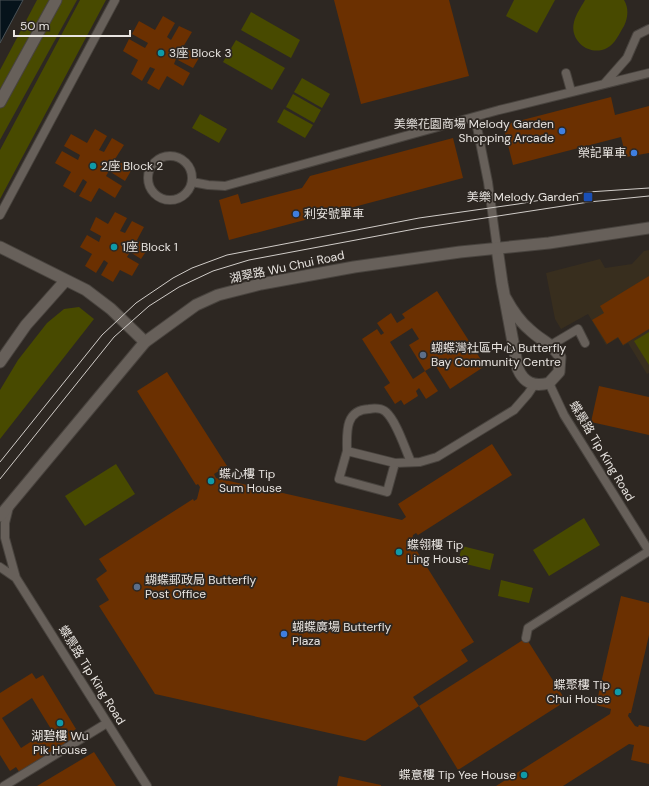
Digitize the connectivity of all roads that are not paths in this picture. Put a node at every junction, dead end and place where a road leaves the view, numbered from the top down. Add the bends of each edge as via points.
1 (56, 0) edge
2 (116, 0) edge
3 (649, 29) edge
4 (566, 73) dead end
5 (649, 73) edge
6 (605, 83) junction
7 (571, 91) junction
8 (0, 102) edge
9 (475, 117) junction
10 (192, 182) junction
11 (0, 215) edge
12 (649, 228) edge
13 (0, 247) edge
14 (497, 248) junction
15 (66, 280) junction
16 (505, 297) junction
17 (145, 342) junction
18 (585, 343) dead end
19 (551, 345) junction
20 (0, 362) edge
21 (549, 383) junction
22 (534, 385) junction
23 (347, 451) junction
24 (411, 462) junction
25 (396, 464) junction
26 (10, 504) junction
27 (0, 516) edge
28 (649, 551) edge
29 (0, 567) edge
30 (16, 578) junction
31 (526, 638) dead end
32 (107, 723) junction
33 (4, 786) edge
34 (147, 786) edge

1 - 8 street
2 - 11 lane
3 - 6 lane via 637,35 627,58
4 - 7 lane
5 - 6 lane
6 - 7 lane
7 - 9 lane
9 - 10 lane via 225,186
9 - 14 lane via 488,182
10 - 10 lane via 184,195 170,200 156,196 151,190 149,169 159,158 180,158 190,168
12 - 14 street, 湖翠路 Wu Chui Road
13 - 15 street
14 - 16 street
14 - 17 street, 湖翠路 Wu Chui Road via 354,267 231,292 196,305
15 - 17 street via 86,290 112,309
15 - 20 street via 26,325
16 - 19 street via 520,321
16 - 22 street via 518,369 527,382
17 - 26 street, 湖翠路 Wu Chui Road
18 - 19 lane via 578,329
19 - 21 street via 560,357 561,365 559,372
21 - 22 street
21 - 28 lane, 蝶景路 Tip King Road via 564,415
22 - 24 lane via 514,410 452,449 429,460
23 - 24 lane via 347,425 353,414 364,409 377,408 386,412 394,424
23 - 25 lane
23 - 25 lane via 339,479 387,492
24 - 25 lane
26 - 27 street, 湖翠路 Wu Chui Road
26 - 30 lane, 蝶景路 Tip King Road via 5,523 5,538
28 - 31 lane via 528,628
29 - 30 lane, 蝶景路 Tip King Road
30 - 32 lane, 蝶景路 Tip King Road
32 - 33 lane
32 - 34 lane, 蝶景路 Tip King Road

